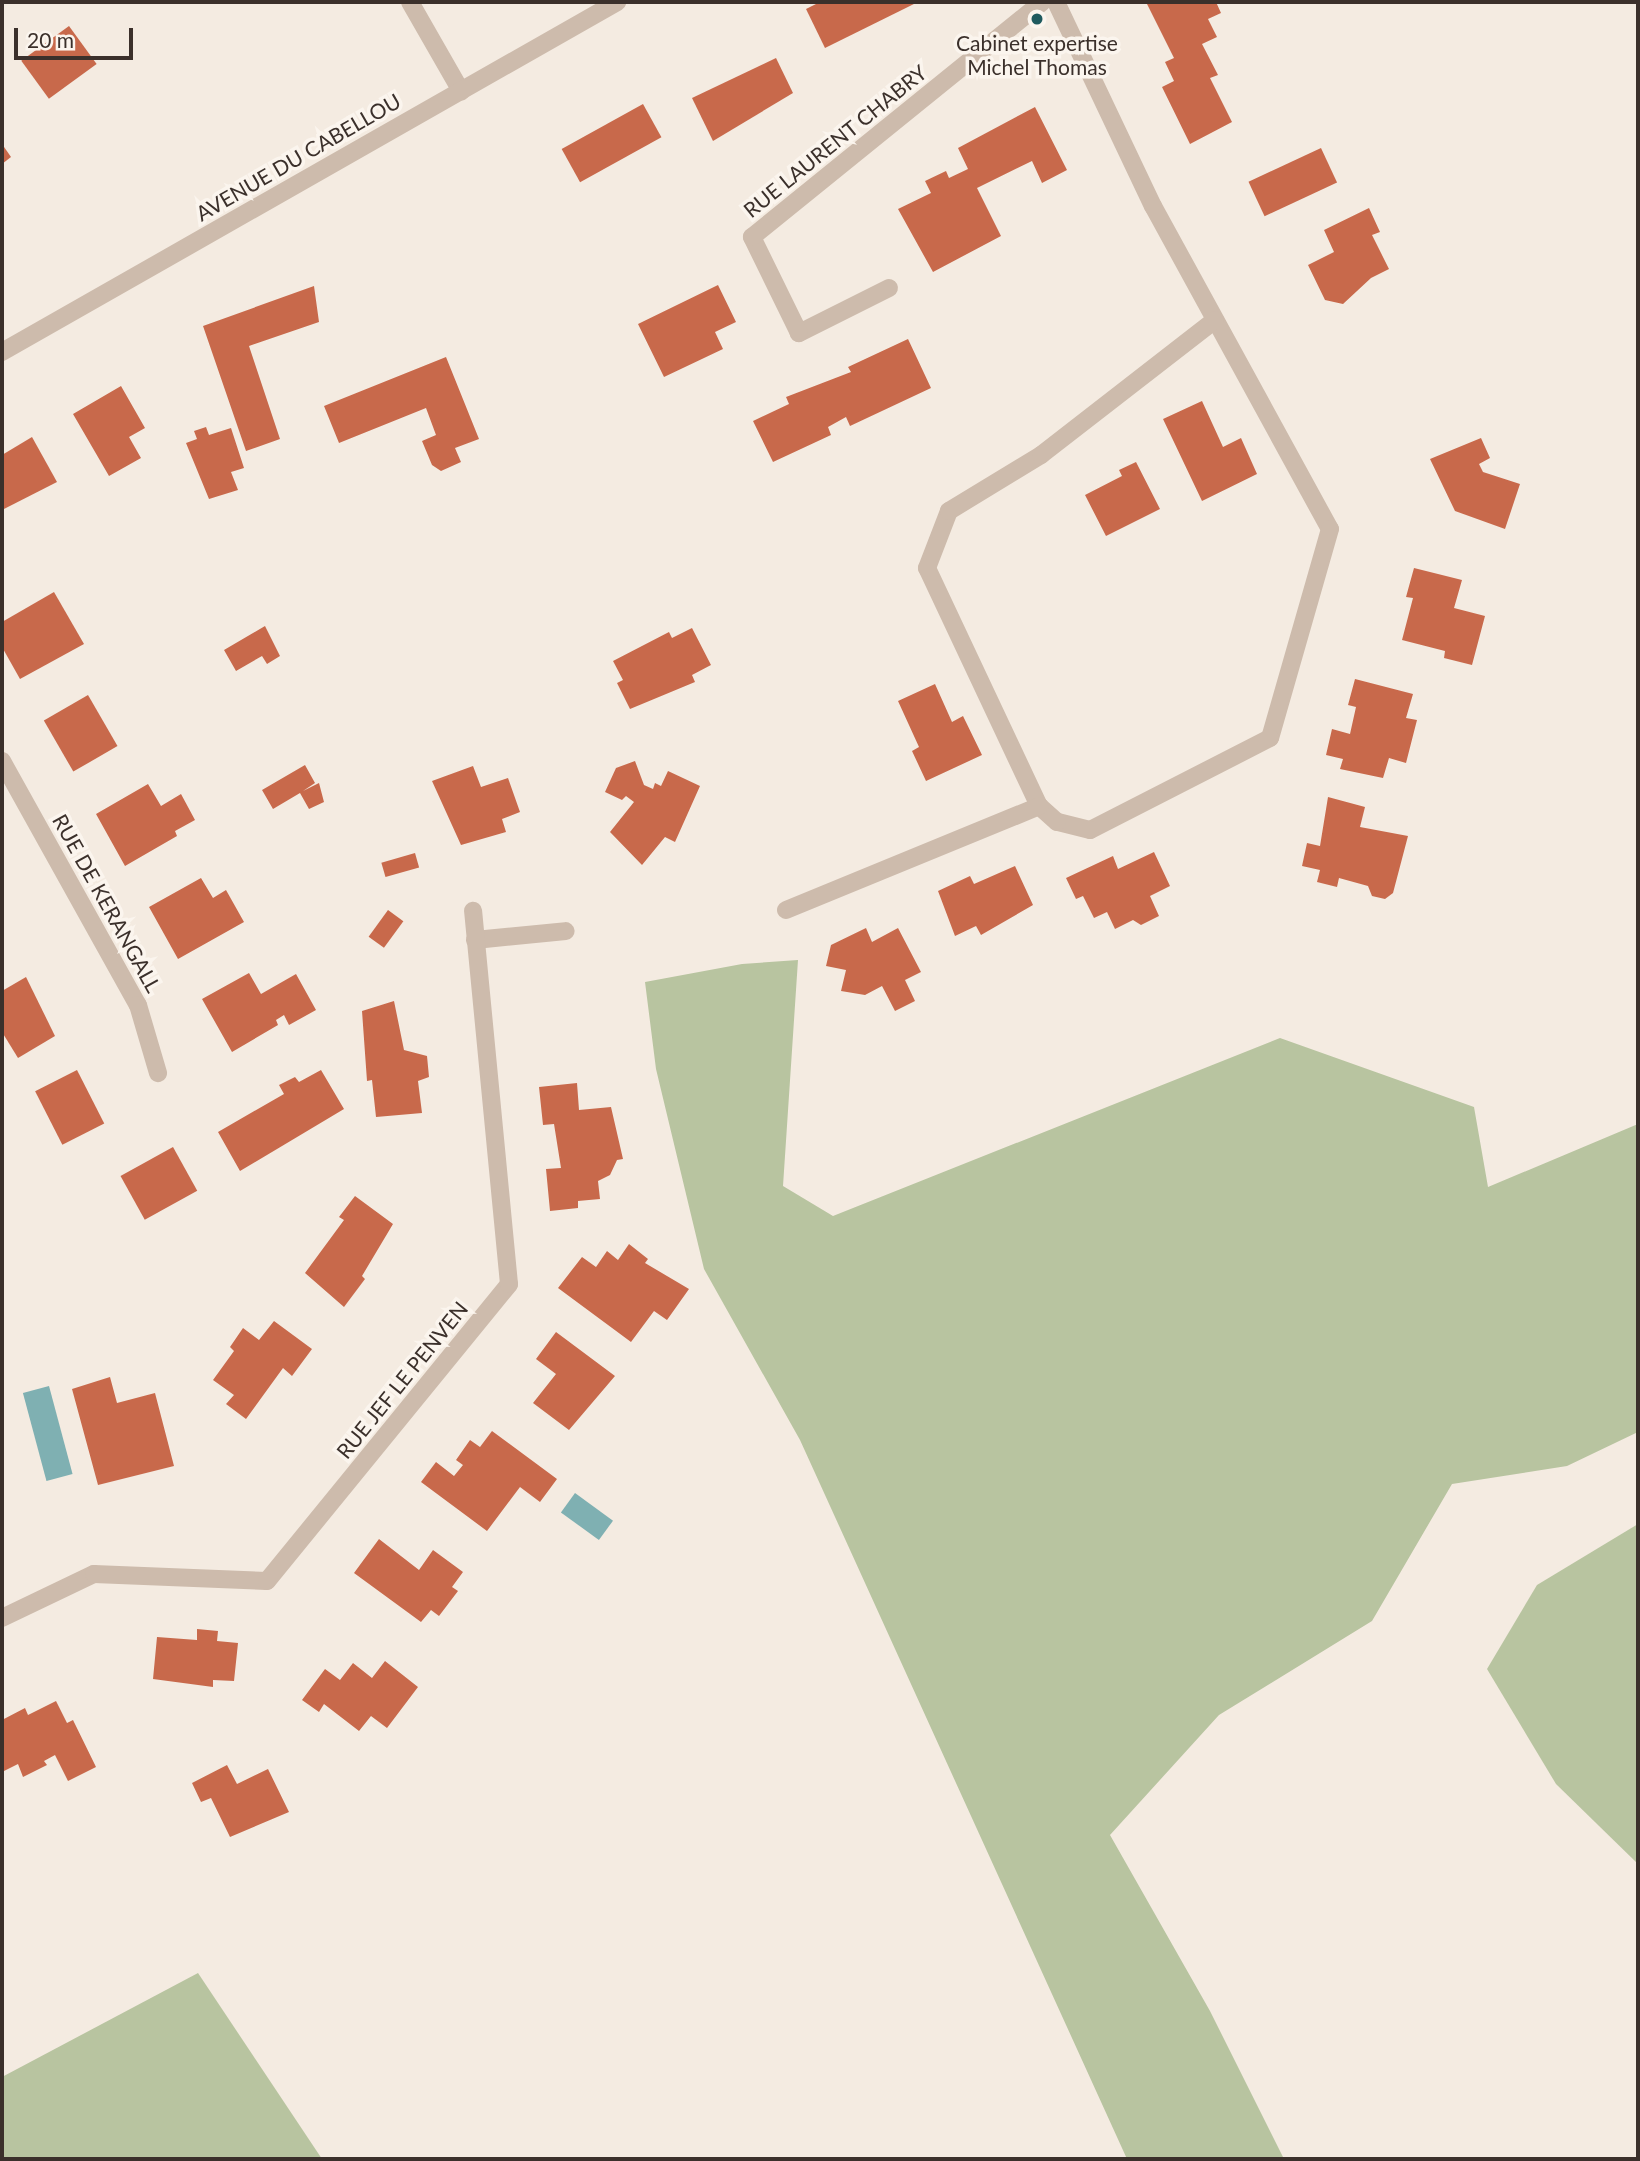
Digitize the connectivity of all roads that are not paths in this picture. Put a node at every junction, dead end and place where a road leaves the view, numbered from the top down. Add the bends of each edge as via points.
1 (410, 2) edge
2 (617, 2) edge
3 (1042, 2) edge
4 (1056, 2) edge
5 (460, 91) junction
6 (889, 288) dead end
7 (1215, 320) junction
8 (2, 352) edge
9 (2, 761) edge
10 (1039, 806) junction
11 (786, 910) dead end
12 (472, 911) dead end
13 (566, 931) dead end
14 (475, 940) junction
15 (158, 1073) dead end
16 (2, 1618) edge

1 - 5 street
2 - 5 street, AVENUE DU CABELLOU
3 - 6 street, RUE LAURENT CHABRY via 752,237 799,333
4 - 7 street via 1153,206
5 - 8 street, AVENUE DU CABELLOU
7 - 10 street via 1041,455 949,511 926,568
7 - 10 street via 1330,529 1270,738 1090,830 1057,822
9 - 15 street, RUE DE KERANGALL via 138,1005
10 - 11 street
12 - 14 street, RUE JEF LE PENVEN
13 - 14 street
14 - 16 street, RUE JEF LE PENVEN via 509,1284 267,1581 94,1574

